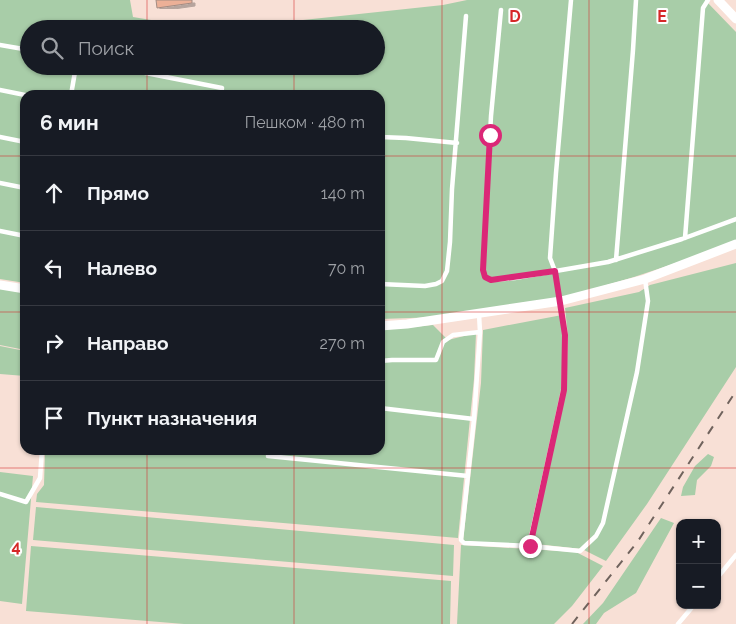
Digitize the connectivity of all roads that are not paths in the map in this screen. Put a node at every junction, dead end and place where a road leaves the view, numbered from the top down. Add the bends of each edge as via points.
1 (571, 0) edge
2 (636, 0) edge
3 (708, 0) edge
4 (718, 0) edge
5 (501, 10) dead end
6 (466, 16) dead end
7 (736, 19) edge
8 (0, 45) edge
9 (20, 48) edge
10 (74, 75) edge
11 (156, 75) edge
12 (0, 90) edge
13 (72, 90) edge
14 (222, 90) edge
15 (20, 94) edge
16 (0, 137) edge
17 (385, 137) edge
18 (20, 141) edge
19 (456, 143) junction
20 (0, 183) edge
21 (20, 187) edge
22 (736, 219) edge
23 (0, 231) edge
24 (20, 235) edge
25 (686, 238) junction
26 (736, 244) edge
27 (616, 260) junction
28 (555, 271) junction
29 (645, 279) junction
30 (385, 284) edge
31 (0, 285) edge
32 (20, 288) edge
33 (561, 301) junction
34 (479, 314) junction
35 (385, 326) edge
36 (480, 332) junction
37 (385, 361) edge
38 (385, 409) edge
39 (474, 419) junction
40 (42, 455) edge
41 (268, 456) dead end
42 (468, 476) junction
43 (0, 494) edge
44 (530, 546) junction
45 (736, 555) edge
46 (721, 573) edge
47 (691, 609) edge
48 (678, 624) edge

1 - 28 lane via 551,233 550,258
2 - 27 lane
3 - 25 lane via 703,8
4 - 7 street
5 - 28 lane via 491,116 483,270 485,277 491,280
6 - 19 lane
8 - 9 lane
10 - 13 lane
11 - 14 lane
12 - 15 lane
16 - 18 lane
17 - 19 lane
19 - 30 lane via 447,272 436,284
20 - 21 lane
22 - 25 lane
23 - 24 lane
25 - 27 lane
26 - 29 street
27 - 28 lane
28 - 33 lane
29 - 33 street
29 - 44 lane via 648,301 637,372 603,523 596,536 580,551
31 - 32 street
33 - 34 street
33 - 44 lane via 565,335 564,390
34 - 35 street
34 - 36 lane
36 - 37 lane via 452,335 444,342 436,360
36 - 39 lane
38 - 39 lane
39 - 42 lane
40 - 43 lane via 40,478 26,502
41 - 42 lane
42 - 44 lane via 461,540 464,543
45 - 46 lane
47 - 48 lane

